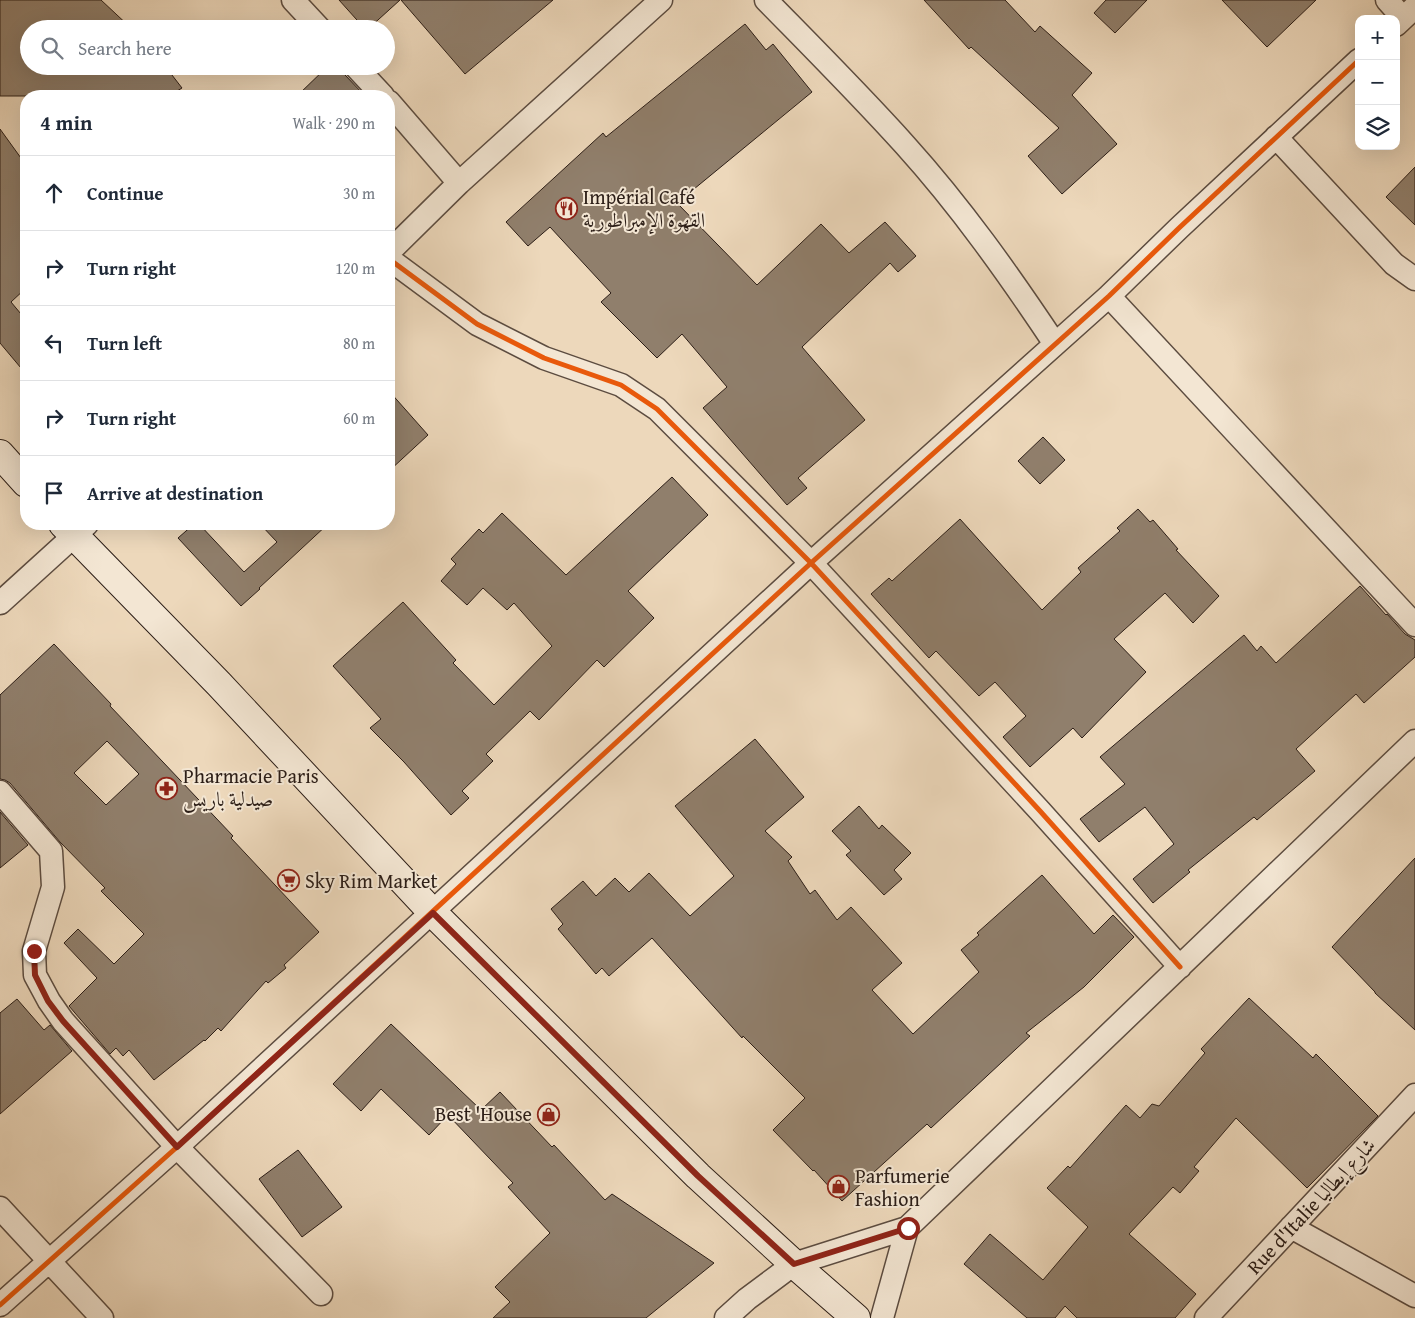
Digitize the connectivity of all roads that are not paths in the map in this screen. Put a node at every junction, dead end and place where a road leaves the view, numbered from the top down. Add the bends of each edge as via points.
1 (293, 0) edge
2 (661, 0) edge
3 (766, 0) edge
4 (1387, 0) edge
5 (1405, 17) edge
6 (312, 20) edge
7 (1355, 64) edge
8 (363, 75) edge
9 (377, 90) edge
10 (395, 109) edge
11 (1276, 137) junction
12 (459, 183) junction
13 (395, 246) edge
14 (395, 262) edge
15 (1415, 279) edge
16 (1109, 296) junction
17 (1054, 344) junction
18 (0, 454) edge
19 (20, 476) edge
20 (73, 530) edge
21 (77, 530) edge
22 (811, 563) junction
23 (0, 603) edge
24 (1415, 625) edge
25 (1415, 741) edge
26 (0, 792) edge
27 (433, 913) junction
28 (1180, 967) junction
29 (1415, 1095) edge
30 (177, 1147) junction
31 (0, 1208) edge
32 (1292, 1227) junction
33 (908, 1228) junction
34 (49, 1261) junction
35 (794, 1264) junction
36 (321, 1294) dead end
37 (1415, 1296) edge
38 (0, 1305) edge
39 (102, 1318) edge
40 (726, 1318) edge
41 (856, 1318) edge
42 (882, 1318) edge
43 (1206, 1318) edge

1 - 6 street
2 - 12 street
3 - 17 street via 905,145 948,196 978,232
4 - 5 street
7 - 11 street
8 - 9 street
10 - 12 street
11 - 15 street via 1394,264
11 - 16 street
12 - 13 street
14 - 22 street via 477,324 544,358 621,385 657,409
16 - 17 street
16 - 24 street
17 - 22 street
18 - 19 main road
20 - 23 street
21 - 27 main road
22 - 27 street
22 - 28 street
25 - 28 street
26 - 30 street via 50,852 53,886 34,951 35,975 63,1021
27 - 30 street
27 - 35 main road via 698,1176
28 - 33 street
29 - 32 street, Rue d'Italie شارع إيطاليا
30 - 34 street
30 - 36 street
31 - 34 street
32 - 37 street
32 - 43 street, Rue d'Italie شارع إيطاليا
33 - 35 street
33 - 42 street
34 - 38 street
34 - 39 street
35 - 40 street
35 - 41 main road

